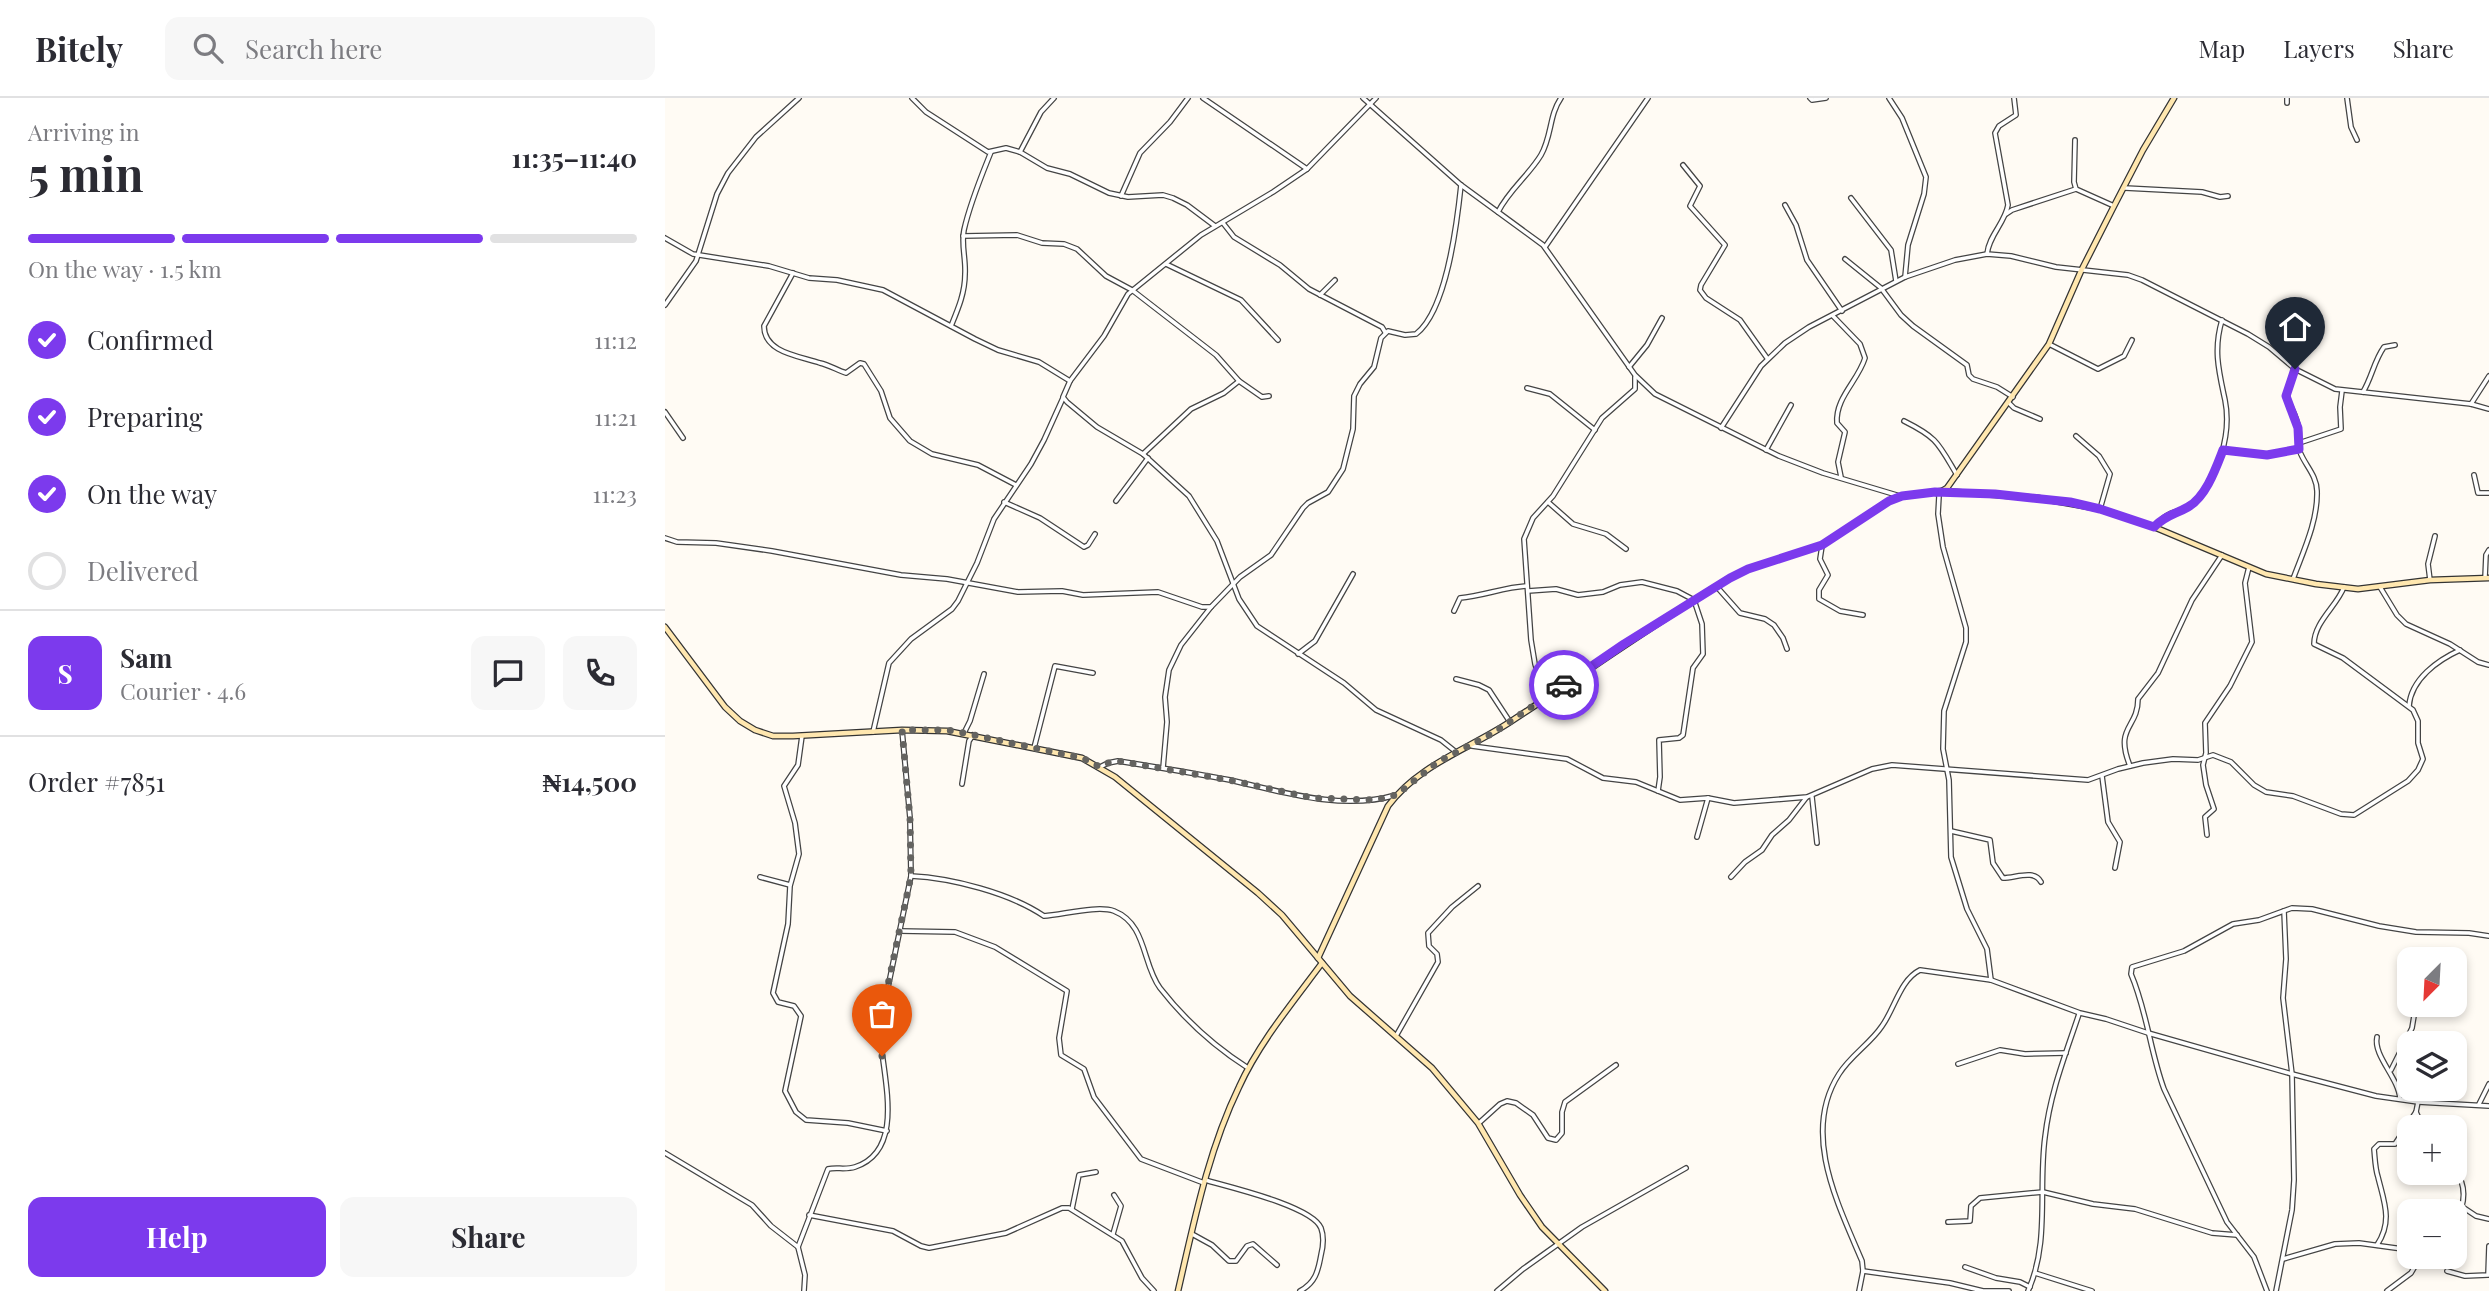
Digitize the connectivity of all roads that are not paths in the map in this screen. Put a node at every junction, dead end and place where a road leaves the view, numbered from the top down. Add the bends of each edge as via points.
1 (799, 98) edge
2 (912, 98) edge
3 (1054, 98) edge
4 (1188, 98) edge
5 (1203, 98) edge
6 (1363, 98) edge
7 (1375, 98) edge
8 (1561, 98) edge
9 (1648, 98) edge
10 (1810, 98) edge
11 (1826, 98) edge
12 (1888, 98) edge
13 (2014, 98) edge
14 (2174, 98) edge
15 (2347, 98) edge
16 (1371, 105) junction
17 (2075, 140) dead end
18 (2357, 140) dead end
19 (991, 152) junction
20 (1020, 152) junction
21 (1682, 165) dead end
22 (1307, 169) junction
23 (1461, 185) junction
24 (2125, 188) junction
25 (2076, 189) junction
26 (1121, 196) junction
27 (2228, 196) dead end
28 (1851, 198) dead end
29 (1785, 205) dead end
30 (2114, 206) junction
31 (1498, 212) junction
32 (2005, 215) junction
33 (1222, 223) junction
34 (1216, 227) junction
35 (963, 236) junction
36 (665, 238) edge
37 (1545, 247) junction
38 (698, 254) junction
39 (1986, 254) junction
40 (1845, 259) dead end
41 (1165, 263) junction
42 (2081, 271) junction
43 (793, 273) junction
44 (1905, 277) junction
45 (1335, 280) dead end
46 (1896, 281) junction
47 (1881, 288) junction
48 (1132, 290) junction
49 (1320, 295) junction
50 (665, 305) edge
51 (1842, 311) junction
52 (1833, 316) junction
53 (1662, 318) dead end
54 (2222, 320) junction
55 (951, 326) junction
56 (1385, 332) junction
57 (1278, 340) dead end
58 (2132, 340) dead end
59 (2049, 344) junction
60 (2395, 345) dead end
61 (1767, 358) junction
62 (1629, 367) junction
63 (2295, 369) junction
64 (1635, 375) junction
65 (2489, 376) edge
66 (1070, 381) junction
67 (1239, 381) junction
68 (1527, 388) dead end
69 (2342, 391) junction
70 (2362, 393) junction
71 (1269, 396) dead end
72 (1063, 397) junction
73 (2013, 397) junction
74 (2008, 402) junction
75 (2471, 404) junction
76 (1791, 405) dead end
77 (2489, 409) edge
78 (665, 412) edge
79 (2040, 419) dead end
80 (1904, 421) dead end
81 (1721, 428) junction
82 (1595, 430) junction
83 (2075, 436) dead end
84 (683, 438) dead end
85 (2299, 443) junction
86 (2299, 449) junction
87 (1766, 450) junction
88 (2223, 450) junction
89 (1143, 454) junction
90 (1148, 458) junction
91 (1957, 475) junction
92 (2474, 475) dead end
93 (1841, 477) junction
94 (1016, 485) junction
95 (1939, 491) junction
96 (2489, 493) edge
97 (1902, 496) junction
98 (1116, 501) dead end
99 (1004, 502) junction
100 (1548, 502) junction
101 (2100, 509) junction
102 (2154, 527) junction
103 (1095, 534) dead end
104 (2435, 536) dead end
105 (665, 538) edge
106 (1822, 545) junction
107 (1626, 549) dead end
108 (2489, 550) edge
109 (2222, 555) junction
110 (2249, 568) junction
111 (1353, 573) dead end
112 (2487, 578) edge
113 (2293, 579) junction
114 (2430, 580) junction
115 (968, 583) junction
116 (1234, 586) junction
117 (1717, 586) junction
118 (2344, 587) junction
119 (2379, 587) junction
120 (1527, 589) junction
121 (1694, 600) junction
122 (1212, 607) junction
123 (1454, 611) dead end
124 (1863, 615) dead end
125 (665, 627) edge
126 (2450, 643) junction
127 (1787, 649) dead end
128 (2460, 650) junction
129 (1298, 654) junction
130 (2450, 654) junction
131 (2489, 665) edge
132 (1093, 673) dead end
133 (984, 674) dead end
134 (1456, 679) dead end
135 (1545, 698) junction
136 (2409, 700) junction
137 (2402, 703) junction
138 (2409, 706) junction
139 (1510, 722) junction
140 (902, 730) junction
141 (873, 732) junction
142 (964, 733) junction
143 (972, 735) junction
144 (802, 736) junction
145 (1472, 746) junction
146 (1034, 749) junction
147 (1456, 752) junction
148 (2205, 757) junction
149 (2130, 766) junction
150 (1100, 767) junction
151 (1163, 768) junction
152 (1947, 770) junction
153 (2102, 776) junction
154 (962, 784) dead end
155 (1658, 792) junction
156 (1396, 795) junction
157 (1809, 797) junction
158 (1708, 798) junction
159 (1950, 831) junction
160 (2207, 835) dead end
161 (1697, 837) dead end
162 (1817, 843) dead end
163 (2115, 868) dead end
164 (911, 876) junction
165 (761, 877) dead end
166 (1731, 877) dead end
167 (2041, 882) dead end
168 (790, 885) junction
169 (1478, 886) dead end
170 (2283, 910) junction
171 (900, 931) junction
172 (2489, 936) edge
173 (1318, 958) junction
174 (1322, 963) junction
175 (1991, 980) junction
176 (2080, 1013) junction
177 (2414, 1017) edge
178 (2148, 1033) junction
179 (1395, 1036) junction
180 (2377, 1037) dead end
181 (2066, 1053) junction
182 (1958, 1064) dead end
183 (1616, 1065) dead end
184 (1248, 1068) junction
185 (2391, 1070) junction
186 (2292, 1074) junction
187 (2489, 1084) edge
188 (2397, 1091) edge
189 (2397, 1096) edge
190 (2414, 1101) edge
191 (2418, 1102) junction
192 (2479, 1104) junction
193 (2489, 1106) edge
194 (2416, 1112) junction
195 (2417, 1115) edge
196 (1478, 1124) junction
197 (887, 1131) junction
198 (665, 1153) edge
199 (1686, 1168) dead end
200 (1096, 1172) dead end
201 (1205, 1182) junction
202 (2043, 1192) junction
203 (1114, 1195) dead end
204 (1072, 1209) junction
205 (2467, 1210) edge
206 (809, 1215) junction
207 (2489, 1219) edge
208 (1948, 1222) dead end
209 (1113, 1234) junction
210 (1192, 1234) junction
211 (2237, 1235) junction
212 (1557, 1244) junction
213 (2377, 1245) junction
214 (2489, 1246) edge
215 (798, 1247) junction
216 (2397, 1248) edge
217 (2283, 1259) junction
218 (1277, 1265) dead end
219 (1965, 1267) dead end
220 (2413, 1269) edge
221 (1863, 1271) junction
222 (2447, 1271) dead end
223 (2035, 1273) junction
224 (2029, 1289) edge
225 (804, 1291) edge
226 (1154, 1291) edge
227 (1178, 1291) edge
228 (1300, 1291) edge
229 (1497, 1291) edge
230 (1605, 1291) edge
231 (1859, 1291) edge
232 (2010, 1291) edge
233 (2092, 1291) edge
234 (2267, 1291) edge
235 (2276, 1291) edge
236 (2387, 1291) edge

1 - 38 street via 756,137 728,173
2 - 19 street via 926,112
3 - 20 street via 1041,112
4 - 26 street via 1136,158
5 - 22 street
6 - 16 street
7 - 16 street
8 - 31 street via 1541,155
9 - 37 street
10 - 11 street
12 - 44 street via 1902,118 1926,177
13 - 32 street via 2016,115 1995,133 2008,205
14 - 24 main road
15 - 18 street
16 - 22 street
16 - 23 street
17 - 25 street
19 - 20 street via 1006,148
19 - 35 street
20 - 26 street via 1047,168
21 - 61 street via 1700,186 1690,206 1724,245 1700,290 1740,320
22 - 33 street
23 - 31 street
23 - 56 street via 1455,235 1428,322 1411,336
24 - 27 street
24 - 30 main road
25 - 30 street
25 - 32 street
26 - 34 street via 1173,198
28 - 46 street via 1891,250
29 - 51 street via 1807,260
30 - 42 main road
31 - 37 street
32 - 39 street
33 - 34 street
33 - 49 street via 1234,237
34 - 41 street
35 - 48 street via 1017,235 1064,244
35 - 55 street via 963,290
36 - 38 street
37 - 62 street
38 - 43 street
38 - 50 street
39 - 42 street
39 - 44 street
40 - 47 street
41 - 48 street
41 - 57 street via 1241,300
42 - 54 street via 2142,280
42 - 59 main road
43 - 55 street via 883,290
43 - 94 street via 764,326 773,346 846,373 864,364 881,391 890,418 910,441 932,454 978,465
44 - 46 street
45 - 49 street
46 - 47 street
47 - 51 street
47 - 73 street via 1913,326 1967,365 1973,379
48 - 66 street
48 - 67 street via 1216,355
49 - 56 street
51 - 52 street
52 - 61 street via 1798,333
52 - 93 street via 1863,348 1865,358 1838,412 1837,423 1845,432
53 - 62 street
54 - 63 street via 2260,341
54 - 88 street via 2218,366 2226,402
55 - 66 street via 998,350 1039,362
56 - 116 street via 1374,367 1354,396 1353,429 1343,469 1328,492 1303,508 1271,555
58 - 59 street via 2124,356 2098,369
59 - 73 main road
60 - 70 street via 2384,347 2377,357
61 - 81 street
62 - 64 street
63 - 69 street
63 - 85 street via 2286,396
64 - 81 street via 1663,398
64 - 82 street via 1635,390 1605,414
65 - 75 street
66 - 72 street
67 - 71 street via 1262,397
67 - 89 street via 1191,410
68 - 82 street via 1550,394
69 - 70 street
69 - 85 street via 2341,429
70 - 75 street
72 - 89 street via 1097,427
72 - 94 street
73 - 74 main road
74 - 79 street
74 - 91 main road
75 - 77 street
76 - 87 street
78 - 84 street
80 - 91 street via 1937,441
81 - 87 street
82 - 100 street
83 - 101 street via 2099,456 2110,474
85 - 86 street
86 - 88 street via 2267,455
86 - 113 street via 2317,492 2309,535
87 - 93 street
88 - 102 street via 2194,503 2168,514
89 - 90 street
90 - 98 street
90 - 116 street via 1199,510
91 - 95 main road
92 - 96 street via 2478,493
93 - 97 street
94 - 99 street
95 - 97 main road
95 - 101 main road via 2038,498
95 - 152 street via 1943,547 1966,628 1966,642 1944,711
97 - 106 main road
99 - 103 street via 1041,518 1084,547
99 - 115 street
100 - 107 street via 1573,524 1606,534
100 - 120 street via 1533,518 1524,539
101 - 102 main road
102 - 109 main road
104 - 114 street via 2428,564
105 - 115 street
106 - 117 main road via 1748,569
106 - 124 street via 1820,559 1828,576 1819,599 1840,611
108 - 112 street
109 - 110 main road
109 - 149 street via 2192,600 2158,673 2138,699 2124,736
110 - 113 main road
110 - 148 street via 2245,583 2252,642 2207,718
111 - 129 street via 1315,641
112 - 114 main road
113 - 118 main road
114 - 119 main road
115 - 122 street via 1025,593 1158,593
115 - 141 street via 952,608 911,639 889,663
116 - 122 street
116 - 129 street via 1254,623
117 - 121 main road
117 - 127 street via 1740,613 1774,625
118 - 119 main road
118 - 137 street via 2314,644 2343,658
119 - 126 street via 2406,624
120 - 121 street via 1578,595 1642,582
120 - 123 street via 1514,586 1460,598
120 - 135 street via 1535,664
121 - 135 main road
121 - 155 street via 1702,624 1703,654 1693,668 1683,735 1659,740
122 - 151 street via 1181,645 1169,670
125 - 144 main road via 740,721 773,736
126 - 128 street
126 - 130 street
128 - 130 street
128 - 131 street
129 - 147 street via 1376,710 1441,740
130 - 136 street via 2430,668
132 - 146 street via 1054,667
133 - 142 street
134 - 139 street via 1489,690
135 - 139 main road
136 - 137 street
136 - 138 street
137 - 138 street
138 - 148 street via 2419,721 2422,763 2408,781 2354,815 2266,792 2225,758
139 - 145 main road
140 - 141 main road
140 - 142 main road
140 - 164 street
141 - 144 main road
142 - 143 main road
143 - 146 main road
143 - 154 street
144 - 168 street via 798,765 784,788 799,847
145 - 147 main road
145 - 155 street via 1567,758 1603,778 1636,782
146 - 150 main road via 1082,758
147 - 156 main road
148 - 149 street
148 - 160 street via 2206,785 2214,809 2205,817
149 - 153 street
150 - 151 street via 1118,761
150 - 173 main road via 1258,893
151 - 156 street via 1313,798 1376,800
152 - 153 street via 2071,780
152 - 157 street via 1882,766
152 - 159 street
153 - 163 street via 2108,822 2120,842
155 - 158 street via 1680,800
156 - 173 main road
157 - 158 street via 1742,803
157 - 162 street
157 - 166 street
158 - 161 street
159 - 167 street via 1990,840 1993,863 2003,878 2033,874
159 - 175 street via 1951,858 1987,949
164 - 171 street
164 - 184 street via 962,883 1029,906 1044,916 1112,910 1140,937 1160,987 1197,1028
165 - 168 street
168 - 197 street via 787,929 773,993 778,1002 794,1006 801,1016 785,1082 787,1098 806,1120
169 - 179 street via 1428,933 1438,962
170 - 172 street via 2312,909 2416,932
170 - 178 street via 2233,925 2184,951 2132,967
170 - 186 street via 2283,998
171 - 197 street via 880,1026 889,1107
171 - 201 street via 955,932 995,947 1065,989 1061,1055 1084,1069 1094,1097 1141,1159
173 - 174 main road
174 - 179 main road via 1350,996
174 - 184 main road
175 - 176 street
175 - 221 street via 1937,970 1912,974 1883,1026 1846,1065 1830,1091 1822,1121 1830,1185
176 - 178 street
176 - 181 street
177 - 185 street
178 - 186 street
178 - 211 street via 2164,1089
179 - 196 main road via 1433,1068
180 - 185 street via 2377,1050
181 - 182 street via 2000,1050
181 - 202 street via 2053,1089 2045,1136
183 - 196 street via 1565,1102 1562,1133 1556,1140 1548,1138 1533,1115 1507,1101
184 - 201 main road
185 - 188 street
186 - 189 street
186 - 217 street via 2294,1180
187 - 192 street
190 - 191 street
191 - 192 street
191 - 194 street
192 - 193 street
194 - 195 street
194 - 213 street via 2395,1144 2379,1144 2374,1149 2388,1221
196 - 212 main road via 1520,1195
197 - 206 street via 863,1163 828,1170
198 - 215 street via 752,1205
199 - 212 street
200 - 204 street via 1080,1173
201 - 210 main road
201 - 228 street via 1288,1206 1315,1220 1323,1236 1321,1257 1314,1281
202 - 208 street via 1980,1198 1971,1206 1970,1221
202 - 211 street
202 - 223 street
203 - 209 street via 1121,1210
204 - 206 street via 1062,1208 1006,1233 929,1248 893,1231
204 - 209 street
205 - 207 street
206 - 215 street
209 - 226 street
210 - 218 street via 1229,1261 1236,1261 1253,1244
210 - 227 main road
211 - 234 street via 2254,1258
212 - 229 street
212 - 230 main road
213 - 216 street
213 - 217 street via 2335,1244
214 - 222 street via 2488,1275
215 - 225 street
217 - 235 street
219 - 224 street via 2020,1282
220 - 236 street
221 - 231 street
221 - 232 street via 1983,1291
223 - 224 street
223 - 233 street

